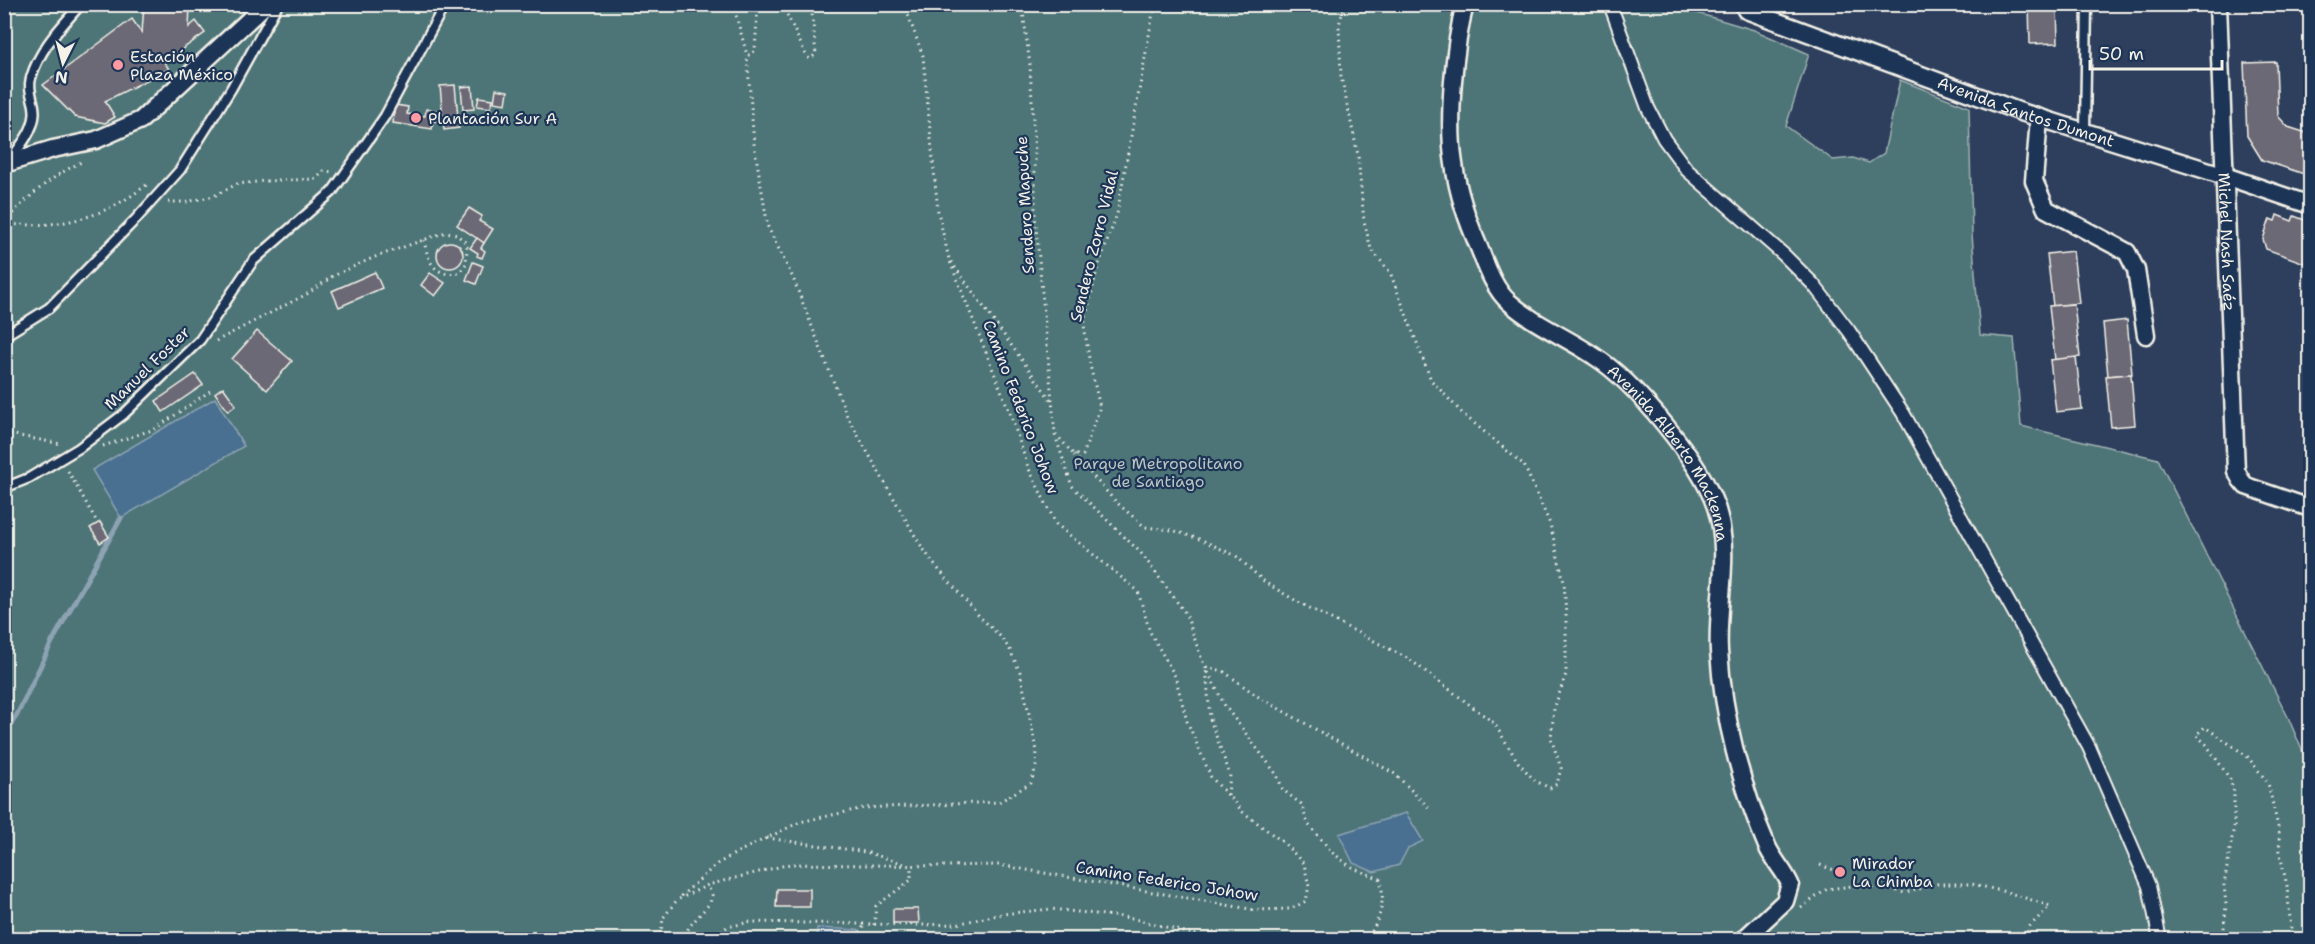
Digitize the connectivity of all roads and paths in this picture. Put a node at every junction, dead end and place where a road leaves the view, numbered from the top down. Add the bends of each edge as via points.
1 (81, 4) edge
2 (266, 4) edge
3 (278, 4) edge
4 (445, 4) edge
5 (733, 4) edge
6 (758, 4) edge
7 (782, 4) edge
8 (811, 4) edge
9 (904, 4) edge
10 (1022, 4) edge
11 (1157, 4) edge
12 (1345, 4) edge
13 (1465, 4) edge
14 (1610, 4) edge
15 (2087, 4) edge
16 (2218, 4) edge
17 (1746, 10) dead end
18 (747, 55) junction
19 (2039, 118) junction
20 (2085, 132) junction
21 (90, 159) dead end
22 (6, 163) edge
23 (346, 174) junction
24 (2226, 176) junction
25 (151, 182) dead end
26 (151, 202) junction
27 (2310, 205) edge
28 (4, 223) edge
29 (424, 240) junction
30 (949, 259) junction
31 (2146, 335) dead end
32 (4, 336) edge
33 (200, 340) junction
34 (1054, 405) junction
35 (1055, 433) junction
36 (1074, 455) junction
37 (61, 459) junction
38 (4, 488) edge
39 (2310, 508) edge
40 (97, 522) dead end
41 (1206, 667) junction
42 (1228, 795) junction
43 (1430, 809) dead end
44 (766, 838) junction
45 (1820, 865) dead end
46 (911, 866) junction
47 (1840, 872) dead end
48 (708, 885) junction
49 (677, 900) junction
50 (1796, 912) dead end
51 (863, 924) junction
52 (874, 925) junction
53 (658, 939) edge
54 (682, 939) edge
55 (712, 939) edge
56 (862, 939) edge
57 (1216, 939) edge
58 (1366, 939) edge
59 (1743, 939) edge
60 (2024, 939) edge
61 (2060, 939) edge
62 (2114, 939) edge
63 (2160, 939) edge
64 (2223, 939) edge
65 (2292, 939) edge

1 - 22 lane via 36,64 29,89 34,120 22,144
2 - 22 street via 141,120 96,140
3 - 26 lane via 180,170
4 - 23 lane, Manuel Foster via 385,116
5 - 18 path
6 - 18 path via 755,50
7 - 8 path via 810,59 816,54
9 - 30 path via 922,56 938,212
10 - 34 path, Sendero Mapuche via 1030,64 1035,214
11 - 36 path, Sendero Zorro Vidal via 1117,214 1097,270 1084,325 1100,407 1083,455
12 - 36 path via 1339,25 1341,76 1358,155 1364,221 1371,249 1390,272 1431,380 1463,414 1524,465 1550,524 1564,582 1566,615 1566,674 1554,710 1551,738 1561,768 1557,784 1550,788 1535,781 1494,723 1409,659 1266,583 1236,556 1172,530 1145,527 1116,502
13 - 59 street, Avenida Alberto Mackenna via 1454,83 1453,162 1462,204 1491,276 1507,300 1528,318 1596,357 1620,376 1678,442 1706,483 1717,509 1724,562 1719,652 1730,724 1756,820 1768,849 1790,884 1785,901
14 - 63 street via 1647,108 1664,139 1687,170 1813,284 1903,413 2089,747 2149,886
15 - 20 lane
16 - 24 street, Michel Nash Saéz
17 - 19 street, Avenida Santos Dumont
18 - 44 path via 754,144 768,227 793,278 847,416 918,541 933,564 1010,650 1020,672 1037,751 1032,783 999,802 864,808 800,822
19 - 20 street, Avenida Santos Dumont
19 - 31 street via 2034,182 2046,208 2127,252 2136,270
20 - 24 street, Avenida Santos Dumont
21 - 28 path via 69,168 28,197
23 - 26 path via 324,171 316,179 237,184 214,196 186,202
23 - 33 lane, Manuel Foster via 332,192 253,261
24 - 27 street, Avenida Santos Dumont
24 - 39 street, Michel Nash Saéz via 2236,465 2241,480 2253,489
25 - 28 path via 122,203 70,223
26 - 32 lane via 49,308
29 - 29 path via 446,232 456,234 467,247 466,264 459,273 440,271 428,259
29 - 33 path via 333,276 307,294 214,342
30 - 34 path
30 - 42 path, Camino Federico Johow via 1028,467 1056,524 1137,591 1150,632 1175,676 1202,757 1211,777
33 - 37 lane, Manuel Foster via 124,414
34 - 35 path
35 - 36 path
35 - 41 path via 1072,486 1141,554 1186,614
37 - 38 lane, Manuel Foster
37 - 40 path
41 - 42 path via 1210,719 1230,775
41 - 43 path via 1223,671 1260,698 1395,774
41 - 58 path via 1225,706 1277,775 1283,790 1301,804 1308,824 1351,867 1380,879 1383,904
42 - 46 path, Camino Federico Johow via 1304,864 1309,886 1306,901 1292,909 1255,910 999,865
44 - 46 path via 866,852
44 - 49 path via 717,864
45 - 47 path
46 - 48 path, Camino Federico Johow via 790,864
46 - 52 path via 911,880 876,906
48 - 49 path, Camino Federico Johow
48 - 54 path via 710,903
49 - 53 path via 663,918
50 - 60 path via 1827,889 1853,886 1905,893 1937,884 1972,884 2050,906 2029,927
51 - 52 path
51 - 55 path via 750,922 727,927
51 - 56 path
52 - 57 path via 956,924 1052,909 1131,918
61 - 62 path via 2104,930
64 - 65 path via 2224,885 2235,826 2234,792 2230,779 2196,735 2205,727 2247,756 2268,783 2279,831

